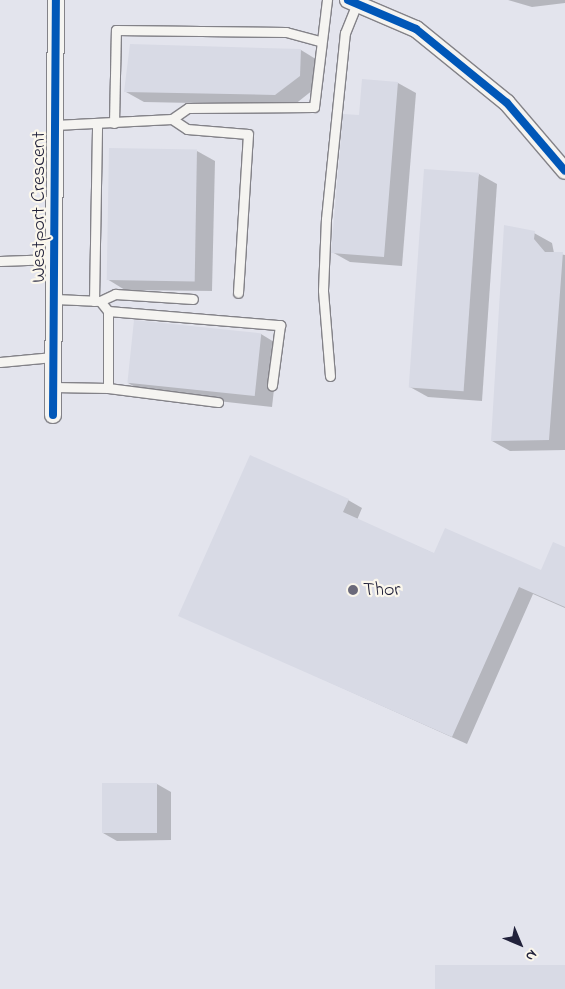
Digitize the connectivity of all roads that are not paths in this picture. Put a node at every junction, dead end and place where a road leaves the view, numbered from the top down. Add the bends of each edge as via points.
1 (56, 0) edge
2 (328, 0) edge
3 (352, 2) edge
4 (320, 41) junction
5 (172, 119) junction
6 (114, 123) junction
7 (97, 124) junction
8 (56, 125) junction
9 (565, 171) edge
10 (54, 259) junction
11 (0, 261) edge
12 (238, 293) dead end
13 (55, 299) junction
14 (193, 299) dead end
15 (97, 301) junction
16 (108, 311) junction
17 (53, 357) junction
18 (0, 362) edge
19 (330, 376) dead end
20 (272, 385) dead end
21 (53, 387) junction
22 (108, 388) junction
23 (218, 402) dead end
24 (53, 415) dead end

1 - 8 street, Westport Crescent
2 - 4 lane
3 - 9 street via 416,29 507,103
3 - 19 lane via 345,33 326,219 323,290
4 - 5 lane via 314,107 188,108
4 - 6 lane via 286,32 116,30
5 - 6 lane
5 - 12 lane via 187,129 248,134
6 - 7 lane
7 - 8 lane
7 - 15 lane
8 - 10 street, Westport Crescent
10 - 11 lane
10 - 13 street, Westport Crescent
13 - 15 lane
13 - 17 street, Westport Crescent
14 - 15 lane via 115,294
15 - 16 lane
16 - 20 lane via 280,324
16 - 22 lane
17 - 18 lane
17 - 21 street, Westport Crescent
21 - 22 lane
21 - 24 street, Westport Crescent
22 - 23 lane

